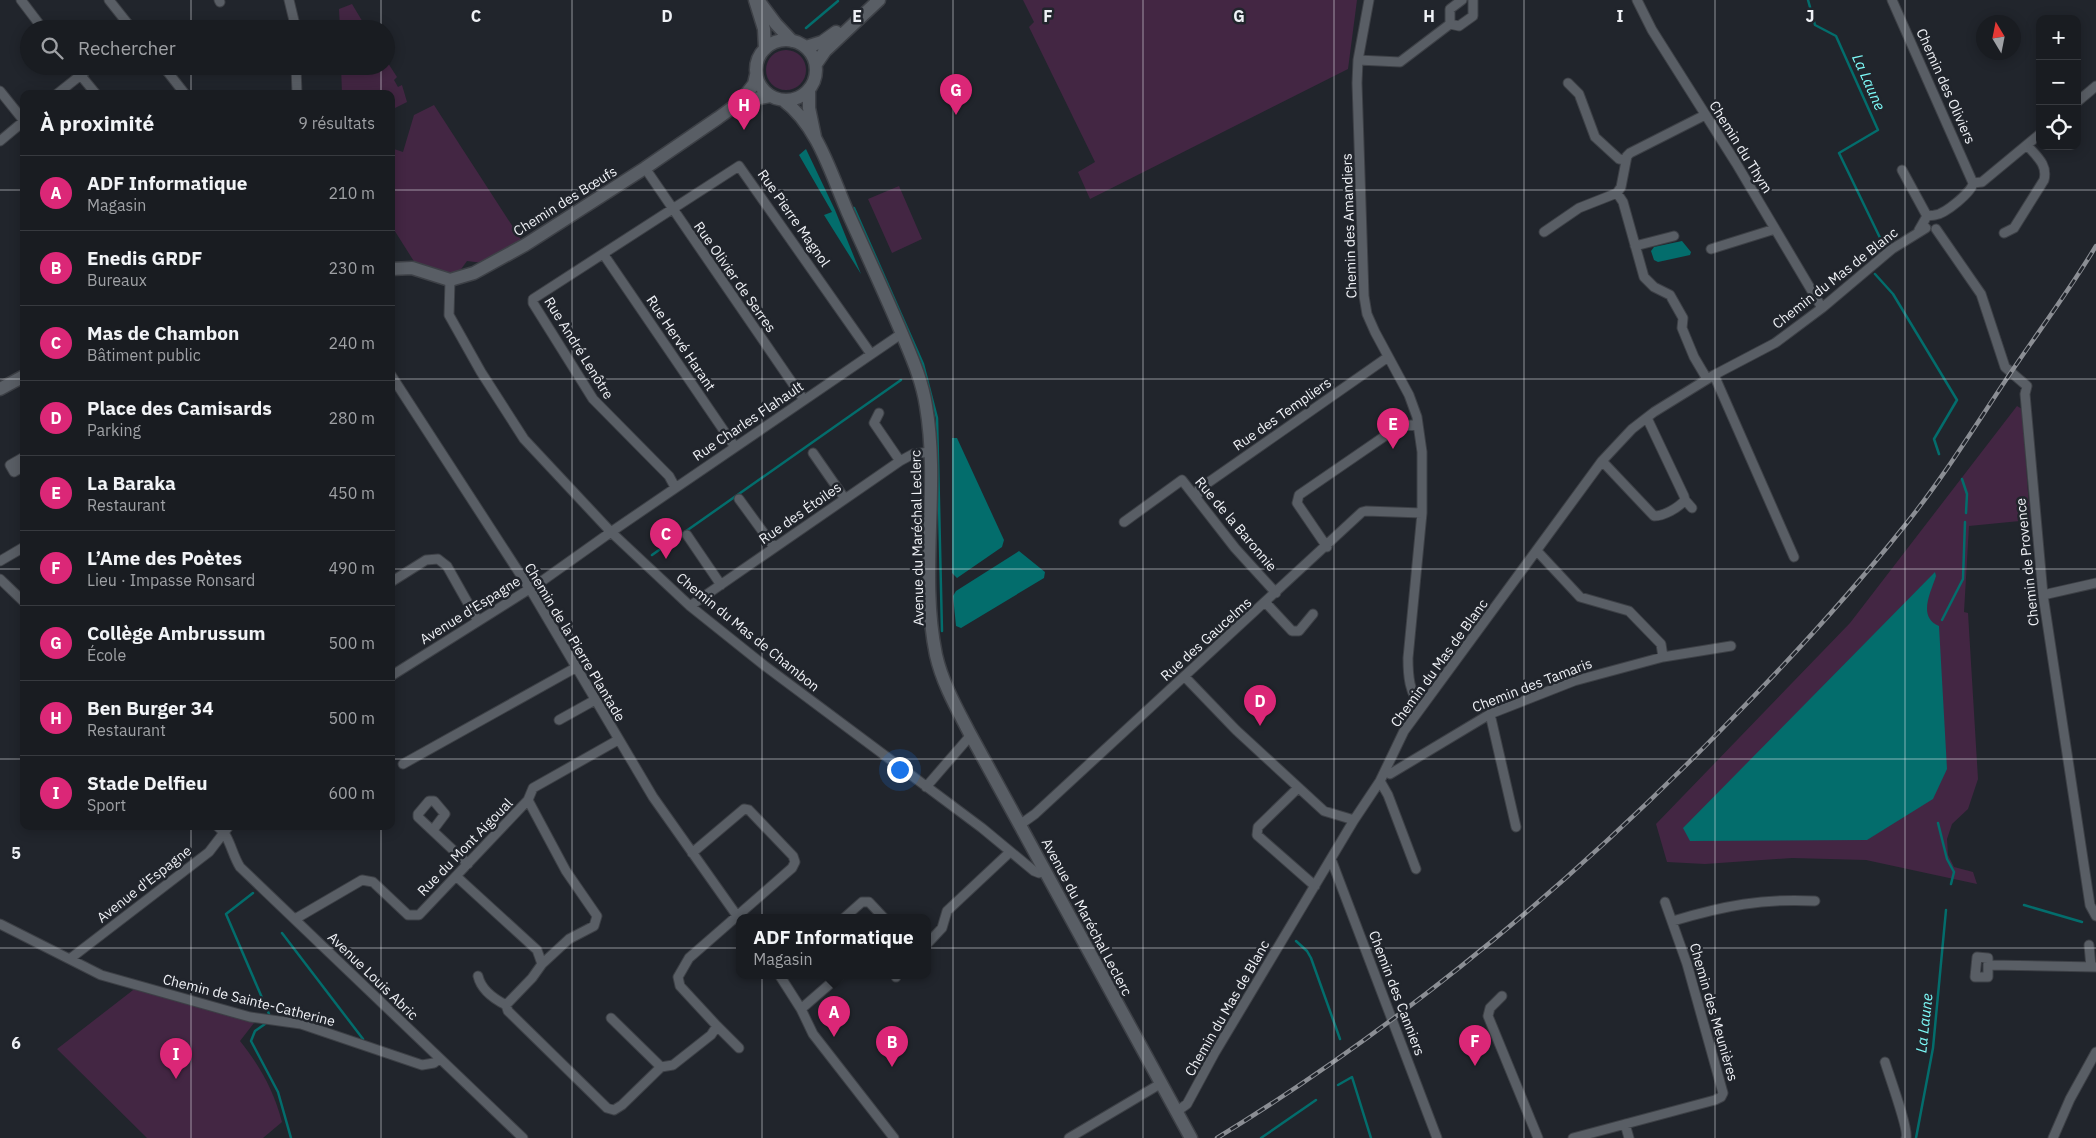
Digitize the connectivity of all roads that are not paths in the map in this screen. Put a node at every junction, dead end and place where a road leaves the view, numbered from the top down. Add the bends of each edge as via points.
1 (21, 0) edge
2 (109, 0) edge
3 (289, 0) edge
4 (757, 0) edge
5 (871, 0) edge
6 (879, 0) edge
7 (1369, 0) edge
8 (1462, 0) edge
9 (1473, 0) edge
10 (1637, 0) edge
11 (1892, 0) edge
12 (36, 20) edge
13 (125, 20) edge
14 (296, 20) edge
15 (1450, 24) junction
16 (792, 41) junction
17 (806, 47) junction
18 (765, 49) junction
19 (1358, 60) junction
20 (816, 64) junction
21 (80, 75) joint
22 (170, 75) edge
23 (296, 75) edge
24 (756, 75) junction
25 (1568, 83) dead end
26 (2096, 86) edge
27 (62, 90) edge
28 (93, 90) edge
29 (182, 90) edge
30 (297, 90) edge
31 (809, 90) junction
32 (0, 91) edge
33 (770, 96) junction
34 (2081, 99) edge
35 (783, 100) junction
36 (740, 102) junction
37 (1705, 115) junction
38 (20, 116) edge
39 (20, 124) edge
40 (815, 137) junction
41 (2036, 137) edge
42 (0, 141) edge
43 (2027, 145) junction
44 (1626, 160) junction
45 (645, 168) junction
46 (1902, 170) dead end
47 (1974, 183) junction
48 (1617, 193) junction
49 (672, 210) junction
50 (1930, 223) junction
51 (1775, 229) junction
52 (1544, 232) dead end
53 (2004, 233) dead end
54 (1674, 236) dead end
55 (1635, 246) junction
56 (1711, 249) dead end
57 (604, 255) junction
58 (395, 269) edge
59 (450, 280) junction
60 (1822, 308) junction
61 (901, 334) junction
62 (871, 354) junction
63 (1388, 357) junction
64 (1711, 377) junction
65 (20, 378) edge
66 (395, 387) edge
67 (0, 389) edge
68 (804, 400) junction
69 (879, 413) dead end
70 (1647, 418) junction
71 (1418, 424) junction
72 (735, 447) junction
73 (930, 452) junction
74 (813, 453) dead end
75 (20, 459) edge
76 (900, 461) junction
77 (1602, 461) junction
78 (20, 468) edge
79 (676, 487) junction
80 (1197, 497) junction
81 (739, 499) dead end
82 (844, 499) junction
83 (1685, 500) junction
84 (1692, 508) dead end
85 (1422, 513) junction
86 (1124, 522) dead end
87 (611, 532) junction
88 (687, 535) dead end
89 (1327, 546) junction
90 (774, 547) junction
91 (20, 549) edge
92 (1537, 551) junction
93 (1794, 556) dead end
94 (0, 561) edge
95 (0, 579) edge
96 (395, 579) edge
97 (2096, 583) edge
98 (721, 585) junction
99 (530, 590) junction
100 (1276, 593) junction
101 (2043, 595) junction
102 (20, 598) edge
103 (1266, 603) junction
104 (690, 606) junction
105 (1313, 614) dead end
106 (478, 621) junction
107 (1730, 646) dead end
108 (1663, 657) junction
109 (575, 668) junction
110 (395, 673) edge
111 (1185, 677) junction
112 (595, 700) junction
113 (1422, 706) junction
114 (1490, 714) junction
115 (559, 720) dead end
116 (971, 735) junction
117 (618, 740) junction
118 (403, 764) dead end
119 (1385, 771) junction
120 (1380, 782) junction
121 (926, 787) junction
122 (1298, 788) junction
123 (528, 800) junction
124 (1354, 820) junction
125 (1021, 824) junction
126 (1516, 827) dead end
127 (226, 830) edge
128 (227, 830) edge
129 (433, 830) dead end
130 (1010, 852) junction
131 (692, 853) junction
132 (1331, 859) junction
133 (468, 864) junction
134 (1416, 869) dead end
135 (1046, 871) junction
136 (456, 876) junction
137 (1315, 886) junction
138 (1815, 901) dead end
139 (1666, 902) dead end
140 (736, 914) edge
141 (743, 914) edge
142 (848, 914) edge
143 (880, 914) edge
144 (2096, 916) edge
145 (296, 920) junction
146 (736, 920) edge
147 (1673, 921) junction
148 (0, 924) edge
149 (931, 940) edge
150 (2089, 946) dead end
151 (71, 958) junction
152 (542, 964) junction
153 (1988, 965) dead end
154 (2093, 967) edge
155 (478, 976) dead end
156 (782, 979) edge
157 (836, 979) edge
158 (1502, 996) dead end
159 (506, 1005) junction
160 (802, 1009) junction
161 (611, 1018) dead end
162 (717, 1026) junction
163 (739, 1048) dead end
164 (2096, 1052) edge
165 (439, 1059) junction
166 (1885, 1062) dead end
167 (2088, 1064) junction
168 (661, 1068) junction
169 (2096, 1070) edge
170 (1160, 1084) junction
171 (1176, 1112) junction
172 (1625, 1124) junction
173 (523, 1138) edge
174 (894, 1138) edge
175 (1068, 1138) edge
176 (1191, 1138) edge
177 (1437, 1138) edge
178 (1538, 1138) edge
179 (1573, 1138) edge
180 (1629, 1138) edge
181 (1906, 1138) edge
182 (2053, 1138) edge

1 - 12 street
2 - 13 street
3 - 14 street
4 - 16 main road
4 - 18 main road
5 - 17 main road via 832,36
6 - 20 main road via 825,51
7 - 19 street, Chemin des Amandiers
8 - 15 street via 1450,9
9 - 15 street via 1473,16 1459,26
10 - 37 street, Chemin du Thym
11 - 47 street, Chemin des Oliviers
15 - 19 street via 1400,62
16 - 17 main road
16 - 18 main road via 780,40
17 - 20 main road
18 - 24 main road via 757,64
19 - 63 street, Chemin des Amandiers via 1362,275 1367,314
20 - 31 main road via 816,75
21 - 27 street
21 - 28 street
22 - 29 street
23 - 30 street
24 - 33 main road
24 - 36 main road, Chemin des Bœufs via 754,84
25 - 44 street via 1579,94 1595,137 1619,159
26 - 34 street
31 - 35 main road via 796,99
31 - 40 main road, Avenue du Maréchal Leclerc
32 - 38 street
33 - 35 main road
33 - 36 main road, Chemin des Bœufs
35 - 40 main road, Avenue du Maréchal Leclerc via 796,110
36 - 45 main road, Chemin des Bœufs
37 - 44 street via 1630,153
37 - 51 street, Chemin du Thym
39 - 42 street
40 - 61 main road, Avenue du Maréchal Leclerc
41 - 43 street, Chemin du Mas de Blanc
43 - 47 street, Chemin du Mas de Blanc via 1982,182
43 - 53 street via 2043,164 2046,171 2044,180 2014,228
44 - 48 street
45 - 49 street, Rue Olivier de Serres
45 - 59 main road, Chemin des Bœufs via 525,245 474,273
46 - 50 street, Chemin de Provence
47 - 50 street, Chemin du Mas de Blanc via 1970,191
48 - 52 street via 1579,208
48 - 55 street via 1623,202
49 - 57 street, Rue André Lenôtre
49 - 62 street, Rue Pierre Magnol via 736,166 741,166
49 - 68 street, Rue Olivier de Serres
50 - 60 street, Chemin du Mas de Blanc via 1892,249
50 - 101 street, Chemin de Provence via 1980,294 2005,367 2027,386 2025,394
51 - 56 street
51 - 60 street, Chemin du Thym
54 - 55 street
55 - 64 street via 1644,277 1670,295 1683,318 1682,328 1694,357
57 - 72 street, Rue Hervé Harant
57 - 79 street, Rue André Lenôtre via 533,299 532,303 592,399 669,476
58 - 59 main road via 412,268
59 - 87 street, Chemin du Mas de Chambon via 449,315 481,372 524,439
60 - 64 street, Chemin du Mas de Blanc via 1775,343
61 - 62 street, Rue Charles Flahault
61 - 73 main road, Avenue du Maréchal Leclerc via 924,392
62 - 68 street, Rue Charles Flahault
63 - 71 street, Chemin des Amandiers via 1409,395
63 - 80 street, Rue des Templiers via 1199,489
64 - 70 street, Chemin du Mas de Blanc
64 - 93 street
65 - 67 main road
66 - 99 street, Chemin de la Pierre Plantade
68 - 72 street, Rue Charles Flahault
69 - 76 street via 874,423
70 - 77 street, Chemin du Mas de Blanc
70 - 83 street
71 - 85 street, Chemin des Amandiers via 1422,452
71 - 89 street via 1398,427 1299,495 1297,502
72 - 79 street, Rue Charles Flahault
73 - 76 street, Rue des Étoiles via 913,454
73 - 116 main road, Avenue du Maréchal Leclerc via 929,561 936,655 951,698
74 - 82 street
75 - 78 street via 10,465 14,472
76 - 82 street, Rue des Étoiles
77 - 83 street via 1654,516 1660,516
77 - 92 street, Chemin du Mas de Blanc
79 - 87 street, Rue Charles Flahault
80 - 86 street, Rue de la Baronnie via 1182,480
80 - 100 street, Rue de la Baronnie via 1235,548
81 - 90 street
82 - 90 street, Rue des Étoiles
83 - 84 street
85 - 89 street, Rue des Gaucelms via 1366,511
85 - 113 street, Chemin des Amandiers via 1408,658 1408,680 1417,702
87 - 99 street, Avenue d'Espagne
87 - 104 street, Chemin du Mas de Chambon
88 - 98 street
89 - 100 street, Rue des Gaucelms
90 - 98 street, Rue des Étoiles
91 - 94 street
92 - 108 street via 1580,597 1630,611 1661,644
92 - 113 street, Chemin du Mas de Blanc
95 - 102 street
96 - 106 street via 426,560 438,559 447,566
97 - 101 street
98 - 104 street, Rue des Étoiles
99 - 106 street, Avenue d'Espagne
99 - 109 street, Chemin de la Pierre Plantade
100 - 103 street, Rue des Gaucelms
101 - 144 street, Chemin de Provence via 2090,905
103 - 105 street via 1292,631 1299,630
103 - 111 street, Rue des Gaucelms
104 - 121 street, Chemin du Mas de Chambon
106 - 110 street, Avenue d'Espagne
107 - 108 street, Chemin des Tamaris
108 - 114 street, Chemin des Tamaris via 1588,676
109 - 112 street, Chemin de la Pierre Plantade
109 - 118 street
111 - 122 street
111 - 125 street, Rue des Gaucelms
112 - 115 street
112 - 117 street, Chemin de la Pierre Plantade
113 - 119 street, Chemin du Mas de Blanc via 1404,731
114 - 119 street, Chemin des Tamaris via 1390,774
114 - 126 street
116 - 121 street
116 - 125 main road, Avenue du Maréchal Leclerc
117 - 123 street, Rue du Mont Aigoual via 533,788
117 - 131 street, Chemin de la Pierre Plantade
119 - 120 street, Chemin du Mas de Blanc
120 - 124 street, Chemin du Mas de Blanc
120 - 134 street
121 - 130 street, Chemin du Mas de Chambon
122 - 124 street via 1324,812
122 - 137 street via 1258,826 1258,835
123 - 133 street, Rue du Mont Aigoual
123 - 152 street via 566,871 597,916 594,926 569,939
124 - 132 street, Chemin du Mas de Blanc
125 - 135 main road, Avenue du Maréchal Leclerc
127 - 151 street, Avenue d'Espagne via 209,852
128 - 145 street, Avenue Louis Abric via 234,858 240,867
129 - 133 street
130 - 135 street, Chemin du Mas de Chambon via 1039,874
130 - 149 street via 947,911 942,928
131 - 140 street, Chemin de la Pierre Plantade
131 - 141 street via 744,809 749,810 793,856 792,868
132 - 137 street, Chemin du Mas de Blanc
132 - 177 street, Chemin des Canniers
133 - 136 street, Rue du Mont Aigoual
135 - 170 main road, Avenue du Maréchal Leclerc
136 - 145 street, Rue du Mont Aigoual via 418,915 408,916 373,882 362,880
136 - 152 street via 537,950
137 - 171 street, Chemin du Mas de Blanc via 1187,1104
138 - 147 street via 1763,900
139 - 147 street, Chemin des Meunières
142 - 143 street via 862,902 869,902
145 - 165 street, Avenue Louis Abric
146 - 162 street via 689,958 678,977 680,986
147 - 172 street, Chemin des Meunières via 1723,1093 1715,1100
148 - 151 street, Chemin de Sainte-Catherine
150 - 154 street
151 - 165 street, Chemin de Sainte-Catherine via 101,975 250,1017 301,1024 422,1065
152 - 159 street
153 - 154 street
155 - 159 street via 480,984
156 - 160 street
157 - 160 street
158 - 178 street via 1490,1008 1488,1016
159 - 168 street via 508,1011 606,1108 614,1110 622,1105
160 - 174 street via 813,1034
161 - 168 street
162 - 163 street
162 - 168 street via 711,1035 673,1066
164 - 167 street
165 - 173 street, Avenue Louis Abric
166 - 181 street via 1900,1114 1906,1122
167 - 169 street
167 - 182 street
170 - 171 main road, Avenue du Maréchal Leclerc
170 - 175 street
171 - 176 main road, Avenue du Maréchal Leclerc
172 - 179 street, Chemin des Meunières
172 - 180 street

